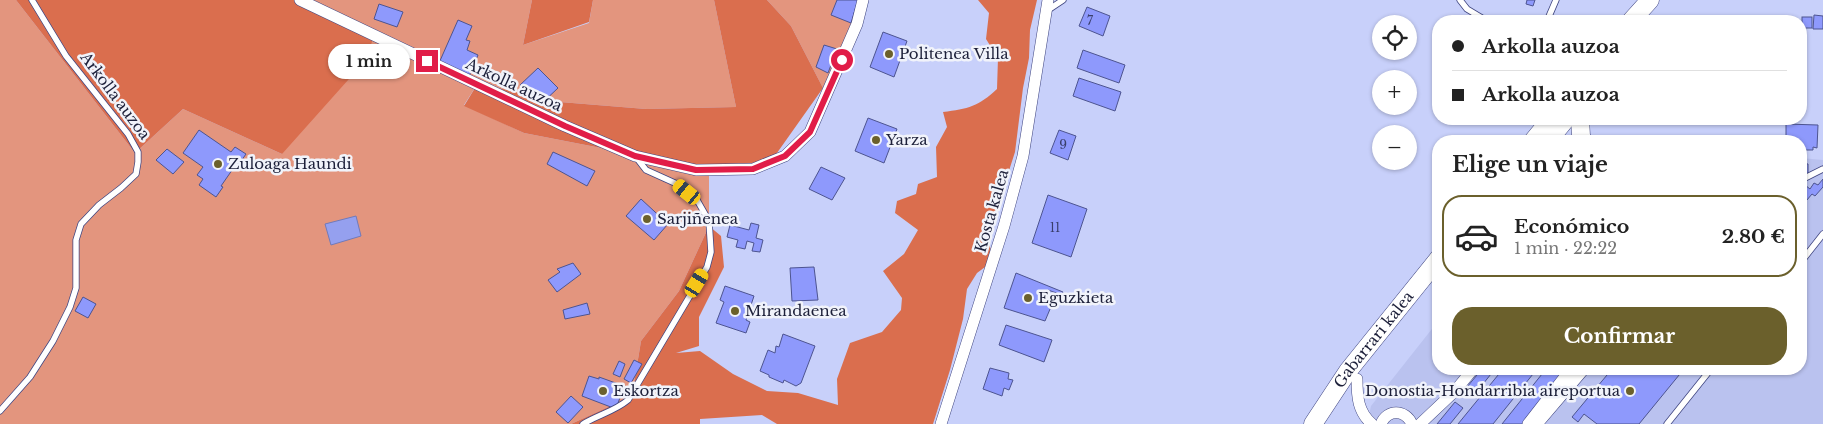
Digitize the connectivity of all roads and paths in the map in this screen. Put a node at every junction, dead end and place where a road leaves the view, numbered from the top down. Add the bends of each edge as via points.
1 (32, 0) edge
2 (300, 0) edge
3 (863, 0) edge
4 (1063, 0) edge
5 (1460, 0) edge
6 (1556, 0) edge
7 (1649, 1) edge
8 (1047, 6) edge
9 (1478, 15) edge
10 (1550, 15) edge
11 (1638, 15) edge
12 (1546, 125) edge
13 (1561, 125) edge
14 (1538, 135) edge
15 (1553, 135) edge
16 (635, 156) junction
17 (1823, 169) edge
18 (1807, 177) edge
19 (1823, 234) edge
20 (1807, 254) edge
21 (1432, 267) edge
22 (1432, 286) edge
23 (1392, 316) junction
24 (1468, 375) edge
25 (1566, 375) edge
26 (1579, 375) edge
27 (1706, 375) edge
28 (1357, 379) junction
29 (0, 411) edge
30 (583, 424) edge
31 (941, 424) edge
32 (1312, 424) edge
33 (1326, 424) edge
34 (1372, 424) edge
35 (1380, 424) edge
36 (1412, 424) edge
37 (1420, 424) edge
38 (1528, 424) edge
39 (1537, 424) edge
40 (1666, 424) edge

1 - 29 lane, Arkolla auzoa via 66,56 128,134 138,152 138,162 136,174 99,204 82,224 76,240 76,288 70,307 30,377
2 - 16 street, Arkolla auzoa
3 - 16 street, Arkolla auzoa via 857,24 810,132 785,156 753,169 696,170
4 - 8 lane
5 - 9 lane
6 - 10 lane
7 - 11 main road
8 - 31 street, Kosta kalea via 1023,156
12 - 14 main road
13 - 15 main road
16 - 30 lane, Arkolla auzoa via 646,170 677,184 697,200 710,221 710,252 707,267 628,400 618,409
17 - 18 lane
19 - 20 lane
21 - 23 main road, Gabarrari kalea
22 - 28 main road, Gabarrari kalea
23 - 28 main road via 1388,330 1361,365
23 - 32 main road, Gabarrari kalea via 1342,379
24 - 37 street
25 - 38 street
26 - 39 street
27 - 40 lane
28 - 33 main road, Gabarrari kalea
28 - 34 street via 1359,404
35 - 36 street via 1388,414 1397,412

